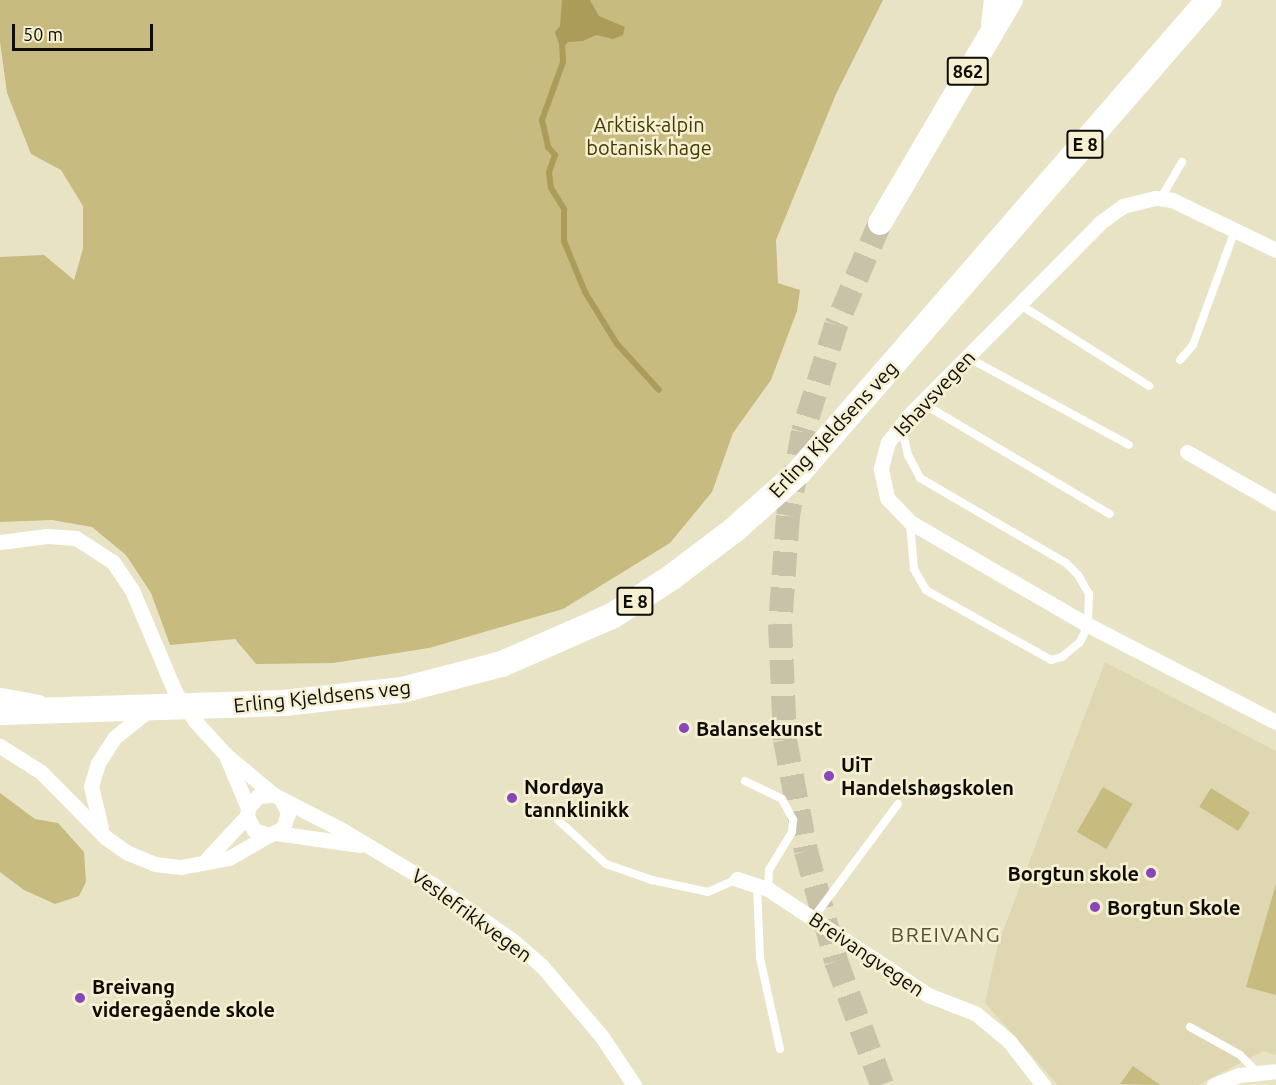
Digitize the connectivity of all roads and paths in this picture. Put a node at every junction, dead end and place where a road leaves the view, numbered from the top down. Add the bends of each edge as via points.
1 (1004, 0) edge
2 (1011, 0) edge
3 (1020, 0) edge
4 (1209, 0) edge
5 (996, 12) edge
6 (1182, 162) dead end
7 (1161, 198) junction
8 (880, 223) tunnel mouth
9 (1235, 230) junction
10 (1276, 250) edge
11 (1019, 304) junction
12 (967, 357) junction
13 (1180, 360) dead end
14 (1149, 386) dead end
15 (922, 403) junction
16 (901, 425) junction
17 (1130, 445) dead end
18 (1187, 452) dead end
19 (1276, 503) edge
20 (1110, 514) dead end
21 (910, 522) junction
22 (8, 542) edge
23 (0, 554) edge
24 (1088, 625) junction
25 (0, 695) edge
26 (150, 709) junction
27 (86, 710) junction
28 (0, 712) edge
29 (1276, 722) edge
30 (0, 746) edge
31 (221, 751) junction
32 (745, 781) dead end
33 (277, 797) junction
34 (898, 804) dead end
35 (247, 812) junction
36 (558, 820) dead end
37 (273, 834) junction
38 (105, 837) junction
39 (364, 845) junction
40 (205, 861) junction
41 (737, 879) joint
42 (763, 887) junction
43 (814, 917) junction
44 (1190, 1027) dead end
45 (780, 1049) dead end
46 (1276, 1071) edge
47 (1259, 1073) junction
48 (634, 1085) edge
49 (1044, 1085) edge
50 (1214, 1085) edge

1 - 5 main road, 862
2 - 5 main road, 862
3 - 5 main road
4 - 26 highway, Erling Kjeldsens veg / E 8 via 799,472 734,530 672,577 612,616 565,639 502,664 402,690 284,703
5 - 8 main road, 862
6 - 7 lane
7 - 9 street, Ishavsvegen via 1184,204
7 - 11 street, Ishavsvegen via 1129,203 1100,223
9 - 10 street, Ishavsvegen
9 - 13 lane via 1193,345
11 - 12 street, Ishavsvegen
11 - 14 lane
12 - 15 street, Ishavsvegen
12 - 17 lane
15 - 16 street, Ishavsvegen
15 - 20 lane
16 - 21 street, Ishavsvegen via 882,453 881,469 887,498
16 - 24 lane via 908,455 920,478 1066,563 1078,575 1089,594
18 - 19 street
21 - 24 street, Ishavsvegen
21 - 24 lane via 919,584 1024,648 1051,660 1062,657 1080,642
22 - 23 street, Veslefrikkvegen
22 - 31 street, Veslefrikkvegen via 60,537 91,545 113,562 132,590 175,692
24 - 29 street, Ishavsvegen
25 - 27 street
26 - 27 highway, Erling Kjeldsens veg / E 8
26 - 38 street via 115,736 96,769 92,801
27 - 28 highway, Erling Kjeldsens veg / E 8
30 - 38 street via 41,772
31 - 33 street, Veslefrikkvegen
31 - 35 street, Veslefrikkvegen
32 - 42 lane via 782,799 793,820 792,832
33 - 35 street via 258,796
33 - 37 street via 288,813
33 - 39 street, Veslefrikkvegen
34 - 43 lane
35 - 37 street via 254,830
35 - 40 street
36 - 41 lane via 606,864 652,880 708,892
37 - 39 street, Veslefrikkvegen
37 - 40 street via 229,858
38 - 40 street via 128,854 155,864 181,867
39 - 48 street, Veslefrikkvegen via 434,885 513,940 541,965 602,1037
41 - 42 street, Breivangvegen
42 - 43 street, Breivangvegen
42 - 45 lane via 760,958
43 - 49 street, Breivangvegen via 911,986 988,1022
44 - 47 lane via 1240,1055
46 - 47 street
47 - 50 street

